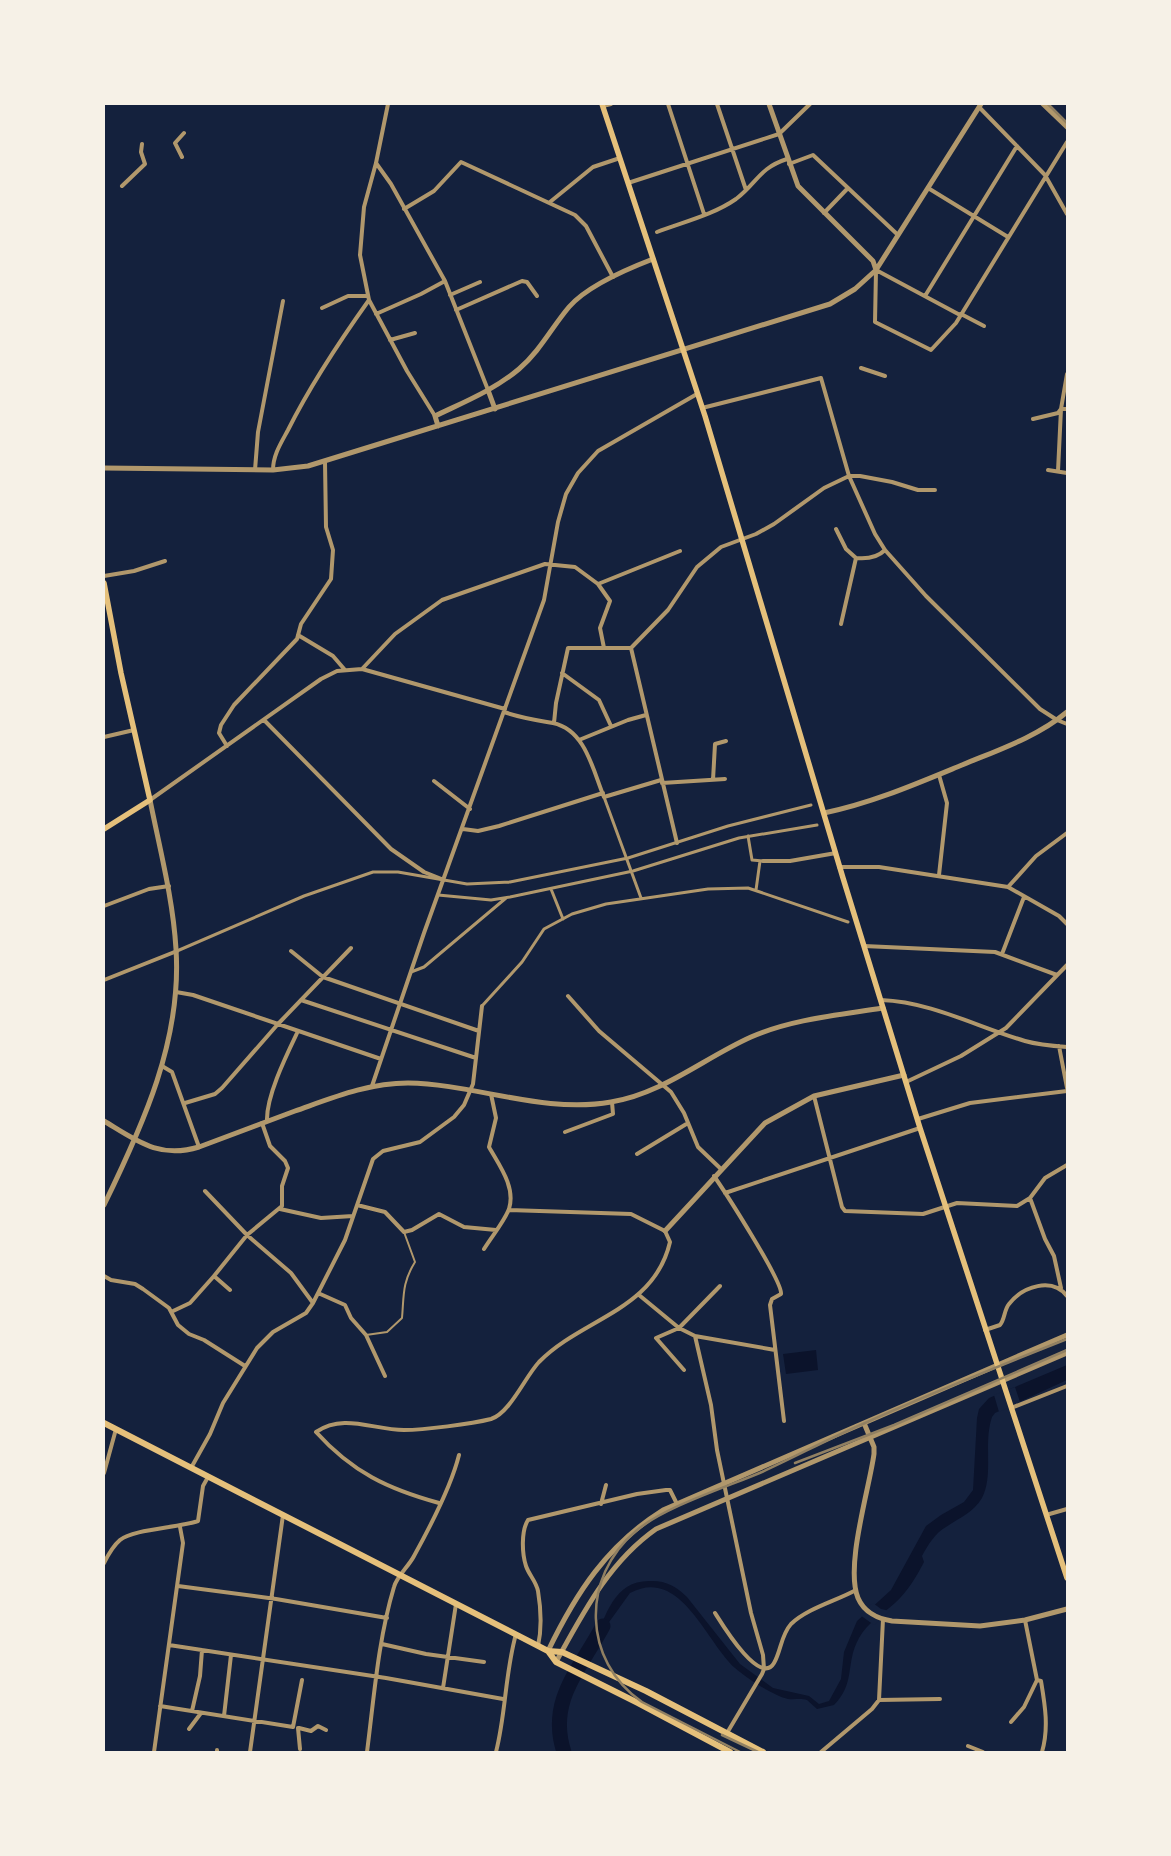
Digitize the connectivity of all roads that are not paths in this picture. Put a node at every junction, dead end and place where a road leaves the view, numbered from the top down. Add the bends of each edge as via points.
1 (388, 104) edge
2 (611, 104) edge
3 (668, 104) edge
4 (717, 104) edge
5 (769, 104) edge
6 (810, 104) edge
7 (1044, 104) edge
8 (603, 105) edge
9 (979, 105) edge
10 (1067, 127) edge
11 (184, 133) dead end
12 (779, 134) junction
13 (1067, 142) edge
14 (142, 144) dead end
15 (1017, 146) junction
16 (732, 150) junction
17 (182, 157) dead end
18 (620, 158) junction
19 (788, 162) junction
20 (376, 163) junction
21 (688, 164) junction
22 (1045, 175) junction
23 (628, 184) junction
24 (122, 186) dead end
25 (848, 188) junction
26 (928, 188) junction
27 (746, 190) junction
28 (550, 202) junction
29 (404, 208) junction
30 (824, 213) junction
31 (704, 214) junction
32 (1067, 214) edge
33 (974, 216) junction
34 (657, 232) dead end
35 (898, 235) junction
36 (1008, 237) junction
37 (652, 259) junction
38 (876, 270) junction
39 (614, 277) junction
40 (445, 281) junction
41 (480, 282) dead end
42 (450, 295) junction
43 (537, 296) dead end
44 (924, 296) junction
45 (368, 298) junction
46 (283, 302) dead end
47 (322, 308) dead end
48 (456, 310) junction
49 (376, 314) junction
50 (961, 314) junction
51 (984, 326) dead end
52 (415, 333) dead end
53 (390, 340) junction
54 (682, 350) junction
55 (861, 368) dead end
56 (1067, 374) edge
57 (885, 376) dead end
58 (488, 390) junction
59 (697, 394) junction
60 (702, 408) junction
61 (1061, 408) junction
62 (495, 409) junction
63 (1067, 409) edge
64 (435, 416) junction
65 (1032, 419) dead end
66 (438, 426) junction
67 (325, 462) junction
68 (104, 468) edge
69 (255, 470) junction
70 (273, 470) junction
71 (1048, 470) dead end
72 (1058, 471) junction
73 (1067, 472) edge
74 (849, 476) junction
75 (934, 490) dead end
76 (836, 529) dead end
77 (742, 538) junction
78 (885, 550) junction
79 (680, 551) dead end
80 (856, 558) junction
81 (166, 561) dead end
82 (550, 563) junction
83 (104, 576) edge
84 (104, 583) edge
85 (598, 584) junction
86 (105, 599) edge
87 (841, 624) dead end
88 (298, 635) junction
89 (604, 648) junction
90 (631, 648) junction
91 (362, 669) junction
92 (345, 670) junction
93 (562, 674) junction
94 (505, 711) junction
95 (1067, 712) edge
96 (646, 716) junction
97 (264, 720) junction
98 (1057, 720) junction
99 (554, 723) junction
100 (1067, 724) edge
101 (611, 726) junction
102 (134, 730) junction
103 (104, 737) edge
104 (579, 740) junction
105 (726, 741) dead end
106 (227, 746) junction
107 (939, 775) junction
108 (725, 779) dead end
109 (713, 780) junction
110 (434, 781) dead end
111 (661, 781) junction
112 (603, 795) junction
113 (150, 800) junction
114 (811, 805) dead end
115 (470, 809) junction
116 (824, 813) junction
117 (817, 825) dead end
118 (104, 829) edge
119 (463, 829) junction
120 (1067, 833) edge
121 (748, 836) junction
122 (677, 843) junction
123 (836, 853) junction
124 (628, 858) junction
125 (762, 861) junction
126 (840, 867) junction
127 (633, 871) junction
128 (939, 876) junction
129 (444, 880) junction
130 (169, 886) junction
131 (1008, 887) junction
132 (551, 889) junction
133 (756, 890) junction
134 (438, 895) junction
135 (1024, 897) junction
136 (506, 898) junction
137 (641, 898) junction
138 (104, 906) edge
139 (563, 918) junction
140 (848, 922) dead end
141 (1067, 924) edge
142 (864, 946) junction
143 (351, 948) dead end
144 (176, 951) junction
145 (291, 951) dead end
146 (1002, 954) junction
147 (1067, 965) edge
148 (411, 972) junction
149 (1056, 975) junction
150 (323, 977) junction
151 (104, 980) edge
152 (176, 992) junction
153 (568, 996) dead end
154 (301, 1000) junction
155 (881, 1000) junction
156 (400, 1004) junction
157 (482, 1006) joint
158 (883, 1008) junction
159 (278, 1024) junction
160 (392, 1030) junction
161 (298, 1031) junction
162 (479, 1031) junction
163 (1000, 1032) junction
164 (1059, 1046) junction
165 (1067, 1047) edge
166 (476, 1058) junction
167 (381, 1059) junction
168 (162, 1066) junction
169 (904, 1074) junction
170 (906, 1082) junction
171 (664, 1084) junction
172 (372, 1086) junction
173 (1067, 1090) edge
174 (471, 1091) junction
175 (491, 1094) junction
176 (814, 1096) junction
177 (612, 1102) junction
178 (185, 1103) junction
179 (918, 1119) junction
180 (104, 1121) edge
181 (265, 1122) junction
182 (688, 1123) junction
183 (920, 1128) junction
184 (565, 1132) dead end
185 (135, 1140) junction
186 (199, 1147) junction
187 (637, 1154) dead end
188 (830, 1157) junction
189 (1067, 1165) edge
190 (721, 1169) junction
191 (714, 1176) junction
192 (206, 1191) dead end
193 (725, 1193) junction
194 (1030, 1198) junction
195 (104, 1205) edge
196 (357, 1205) junction
197 (946, 1207) junction
198 (280, 1209) junction
199 (508, 1210) junction
200 (353, 1216) junction
201 (496, 1230) junction
202 (665, 1231) junction
203 (404, 1232) junction
204 (247, 1235) junction
205 (484, 1249) dead end
206 (104, 1276) edge
207 (214, 1276) junction
208 (720, 1286) dead end
209 (1061, 1288) junction
210 (230, 1290) dead end
211 (318, 1293) junction
212 (639, 1295) junction
213 (1067, 1296) edge
214 (313, 1303) junction
215 (171, 1312) junction
216 (679, 1328) junction
217 (985, 1330) junction
218 (366, 1335) junction
219 (1067, 1335) edge
220 (695, 1336) junction
221 (775, 1350) junction
222 (1067, 1353) edge
223 (246, 1366) junction
224 (997, 1366) junction
225 (684, 1370) dead end
226 (385, 1376) dead end
227 (1002, 1380) junction
228 (1067, 1386) edge
229 (1011, 1407) junction
230 (784, 1421) dead end
231 (104, 1423) edge
232 (864, 1423) junction
233 (116, 1429) junction
234 (870, 1436) junction
235 (459, 1455) dead end
236 (191, 1468) junction
237 (104, 1473) edge
238 (208, 1476) junction
239 (725, 1483) junction
240 (606, 1484) dead end
241 (727, 1497) junction
242 (439, 1503) junction
243 (601, 1504) junction
244 (677, 1504) junction
245 (1067, 1509) edge
246 (1046, 1514) junction
247 (284, 1516) junction
248 (180, 1527) junction
249 (104, 1563) edge
250 (402, 1575) junction
251 (1067, 1578) edge
252 (178, 1586) junction
253 (856, 1590) junction
254 (271, 1598) junction
255 (456, 1603) junction
256 (1067, 1609) edge
257 (715, 1613) dead end
258 (387, 1618) junction
259 (884, 1620) junction
260 (1025, 1620) junction
261 (516, 1634) junction
262 (382, 1644) junction
263 (169, 1645) junction
264 (538, 1646) junction
265 (202, 1650) junction
266 (548, 1651) junction
267 (562, 1652) junction
268 (231, 1655) junction
269 (448, 1657) junction
270 (263, 1660) junction
271 (484, 1662) dead end
272 (556, 1662) junction
273 (763, 1672) junction
274 (377, 1676) junction
275 (302, 1680) dead end
276 (1038, 1680) junction
277 (443, 1688) junction
278 (503, 1699) junction
279 (879, 1700) junction
280 (940, 1700) dead end
281 (160, 1706) junction
282 (192, 1712) junction
283 (201, 1713) junction
284 (224, 1716) junction
285 (254, 1720) junction
286 (1011, 1722) dead end
287 (293, 1727) junction
288 (299, 1728) junction
289 (189, 1729) dead end
290 (326, 1730) dead end
291 (727, 1733) junction
292 (968, 1746) dead end
293 (300, 1749) dead end
294 (154, 1752) edge
295 (250, 1752) edge
296 (367, 1752) edge
297 (496, 1752) edge
298 (730, 1752) edge
299 (763, 1752) edge
300 (821, 1752) edge
301 (983, 1752) edge
302 (1042, 1752) edge

1 - 20 street
2 - 8 street
3 - 21 street
4 - 16 street
5 - 12 street
6 - 12 street
7 - 10 street
8 - 18 main road
9 - 15 street
9 - 26 street
11 - 17 street via 174,143
12 - 16 street
12 - 19 street
13 - 22 street
14 - 24 street via 145,164
15 - 22 street
15 - 33 street
16 - 21 street
16 - 27 street
18 - 23 main road
18 - 28 street via 593,167
19 - 25 street via 813,155
19 - 27 street via 767,168
19 - 30 street via 798,186
20 - 29 street
20 - 45 street via 360,236
21 - 23 street
21 - 31 street
22 - 32 street
22 - 36 street
23 - 37 main road
25 - 30 street
25 - 35 street
26 - 33 street
26 - 35 street
27 - 31 street via 727,204
28 - 29 street via 461,162 434,191
28 - 39 street via 575,215 586,226
29 - 40 street
30 - 38 street via 873,261
31 - 34 street
33 - 36 street
33 - 44 street
35 - 38 street
36 - 50 street
37 - 39 street
37 - 54 main road
38 - 44 street
38 - 50 street via 875,322 931,350
38 - 54 street via 855,289 830,304
39 - 58 street via 574,302 525,363
40 - 42 street
40 - 49 street
41 - 42 street
42 - 48 street
43 - 48 street via 527,282 522,281
44 - 50 street
45 - 47 street via 348,296
45 - 49 street
45 - 70 street via 303,401 275,456
46 - 69 street via 258,432
48 - 58 street
49 - 53 street
50 - 51 street
52 - 53 street
53 - 64 street
54 - 59 main road
54 - 62 street
55 - 57 street
56 - 61 street
58 - 62 street
58 - 64 street
59 - 60 main road
59 - 82 street via 604,447 585,464 566,494
60 - 74 street via 821,378
60 - 77 main road
61 - 63 street
61 - 65 street via 1058,413
61 - 72 street
62 - 66 street
64 - 66 street
66 - 67 street
67 - 70 street
67 - 88 street via 326,527 333,550 331,579
68 - 69 street
69 - 70 street
71 - 72 street
72 - 73 street
74 - 75 street via 892,482 918,490
74 - 77 street via 809,498 774,524
74 - 78 street
76 - 80 street via 846,549
77 - 90 street via 721,547 697,566 668,610
77 - 116 main road
78 - 80 street via 873,557
78 - 98 street via 926,596 1026,695
79 - 85 street
80 - 87 street
81 - 83 street
82 - 85 street via 575,566
82 - 91 street via 442,600 395,634
82 - 94 street via 544,600
84 - 86 main road
85 - 89 street via 610,601 600,628
86 - 102 main road
88 - 92 street via 333,656
88 - 106 street via 221,725 219,733
89 - 90 street
89 - 93 street via 568,648
90 - 96 street
91 - 92 street
91 - 94 street
92 - 97 street via 322,679
93 - 99 street
93 - 101 street via 599,700
94 - 99 street via 529,720
94 - 115 street
95 - 98 street
96 - 101 street
96 - 111 street
97 - 106 street
97 - 129 street via 391,849 424,872
98 - 100 street
98 - 107 street via 1021,741
99 - 104 street
101 - 104 street
102 - 103 street
102 - 113 main road
104 - 112 street
105 - 109 street via 715,744
106 - 113 street
107 - 116 street via 884,796
107 - 128 street via 947,803
108 - 109 street
109 - 111 street
110 - 115 street
111 - 112 street
111 - 122 street
112 - 119 street via 499,826
112 - 124 street
113 - 118 main road
113 - 130 street
114 - 122 street
115 - 119 street
116 - 123 main road
117 - 121 street
119 - 129 street
120 - 131 street via 1036,856
121 - 125 street via 752,860
121 - 127 street
122 - 124 street
123 - 125 street via 790,861
123 - 126 main road
124 - 127 street
124 - 129 street via 498,884
125 - 133 street
126 - 128 street via 879,867
126 - 142 main road
127 - 132 street
127 - 137 street
128 - 131 street
129 - 134 street
129 - 144 street via 398,872 373,872 304,896
130 - 138 street via 149,889
130 - 144 street
131 - 135 street
132 - 136 street
132 - 139 street
133 - 137 street via 725,888
133 - 140 street
134 - 136 street via 491,900
134 - 148 street
135 - 141 street via 1059,916
135 - 146 street
136 - 148 street via 424,967
137 - 139 street via 586,908
139 - 157 street via 544,929 522,962
142 - 146 street
142 - 155 main road
143 - 150 street
144 - 151 street
144 - 152 street
145 - 150 street
146 - 149 street
147 - 149 street
148 - 156 street
149 - 163 street
150 - 154 street
150 - 156 street
152 - 159 street
152 - 168 street
153 - 171 street via 599,1031
154 - 159 street
154 - 160 street
155 - 158 main road
155 - 163 street via 904,1001
156 - 160 street
156 - 162 street
157 - 162 street
158 - 169 main road
158 - 171 street via 770,1030 736,1044
159 - 161 street
159 - 178 street via 222,1088 214,1094
160 - 166 street
160 - 167 street
161 - 167 street
161 - 181 street via 281,1068
162 - 166 street
163 - 164 street via 1025,1041
163 - 170 street via 961,1056
164 - 165 street
164 - 173 street
166 - 174 street
167 - 172 street
168 - 178 street via 172,1072
168 - 185 street
169 - 170 main road
169 - 176 street
170 - 179 main road
171 - 177 street
171 - 182 street via 677,1100
172 - 174 street via 416,1084
172 - 181 street
173 - 179 street via 970,1103
174 - 175 street
174 - 196 street via 454,1117 420,1142 379,1153
175 - 177 street via 574,1105
175 - 199 street via 496,1118 489,1147 506,1178 511,1200
176 - 188 street
176 - 190 street via 765,1122
177 - 184 street via 613,1114
178 - 186 street
179 - 183 main road
180 - 185 street
181 - 186 street
181 - 198 street via 270,1146 288,1168
182 - 187 street
182 - 190 street via 698,1147
183 - 188 street
183 - 197 main road
185 - 186 street via 156,1150 170,1152
185 - 195 street
188 - 193 street
188 - 197 street via 845,1211 923,1214
189 - 194 street via 1045,1178
190 - 191 street
191 - 193 street
191 - 202 street
192 - 204 street
193 - 221 street via 782,1289 770,1305
194 - 197 street via 1017,1206 957,1203
194 - 209 street via 1054,1256
196 - 200 street
196 - 203 street via 385,1212
197 - 217 main road
198 - 200 street via 328,1218
198 - 204 street
199 - 201 street
199 - 202 street via 631,1214
200 - 211 street via 345,1240
201 - 203 street via 464,1227 439,1214
201 - 205 street
202 - 212 street via 670,1242 662,1264
203 - 218 lane via 415,1262 403,1286 402,1318 388,1332
204 - 207 street
204 - 214 street via 291,1274
206 - 215 street via 135,1284
207 - 210 street
207 - 215 street via 190,1303
208 - 216 street
209 - 213 street
209 - 217 street via 1039,1286 1018,1294 1008,1305 1000,1325
211 - 214 street
211 - 218 street via 345,1305 351,1318
212 - 216 street
212 - 242 street via 539,1362 501,1414 492,1419 404,1430 340,1422 316,1432 346,1463 367,1475
214 - 223 street via 306,1313 266,1338
215 - 223 street via 178,1325 189,1334
216 - 220 street
216 - 225 street via 656,1338
217 - 224 main road
218 - 226 street
219 - 224 street
220 - 221 street
220 - 239 street
221 - 230 street
222 - 227 street
223 - 236 street via 223,1403
224 - 227 main road
224 - 232 street
227 - 229 main road
227 - 234 street
228 - 229 street
229 - 246 main road
231 - 233 highway
232 - 234 street
232 - 239 street
233 - 236 highway
233 - 237 street
234 - 241 street
234 - 253 street via 874,1454 856,1549
235 - 242 street
236 - 238 highway
238 - 247 highway
238 - 248 street via 203,1486 198,1522
239 - 241 street
239 - 244 street
240 - 243 street
241 - 267 street via 665,1524 630,1550 604,1580
241 - 273 street
242 - 250 street via 424,1540
243 - 244 street via 637,1494 670,1490
243 - 264 street via 528,1520 523,1527 525,1565 538,1591 541,1624
244 - 266 street via 643,1522 610,1551 586,1584
245 - 246 street
246 - 251 main road
247 - 250 highway
247 - 254 street
248 - 249 street via 128,1535 111,1550
248 - 252 street via 184,1539
250 - 255 highway
250 - 258 street via 394,1586
252 - 254 street
252 - 263 street
253 - 259 street via 865,1608
253 - 273 street via 792,1624 774,1663
254 - 258 street
254 - 270 street
255 - 261 highway
255 - 269 street
256 - 260 street
257 - 273 street
258 - 262 street
259 - 260 street via 980,1626
259 - 279 street
260 - 276 street
261 - 264 highway
261 - 278 street
262 - 269 street
262 - 274 street
263 - 265 street
263 - 281 street
264 - 266 highway
265 - 268 street
265 - 282 street
266 - 267 highway
266 - 272 highway
267 - 272 street
267 - 291 highway
268 - 270 street
268 - 284 street
269 - 271 street
269 - 277 street
270 - 274 street
270 - 285 street
272 - 298 highway
273 - 291 street
274 - 277 street
274 - 296 street
275 - 287 street
276 - 286 street via 1024,1707
276 - 302 street via 1041,1681 1046,1714 1046,1740
277 - 278 street
278 - 297 street
279 - 280 street
279 - 300 street
281 - 282 street
281 - 294 street
282 - 283 street
283 - 284 street
283 - 289 street
284 - 285 street
285 - 287 street
285 - 295 street
287 - 288 street
288 - 290 street via 311,1730 318,1726
288 - 293 street
291 - 299 highway
292 - 301 street

